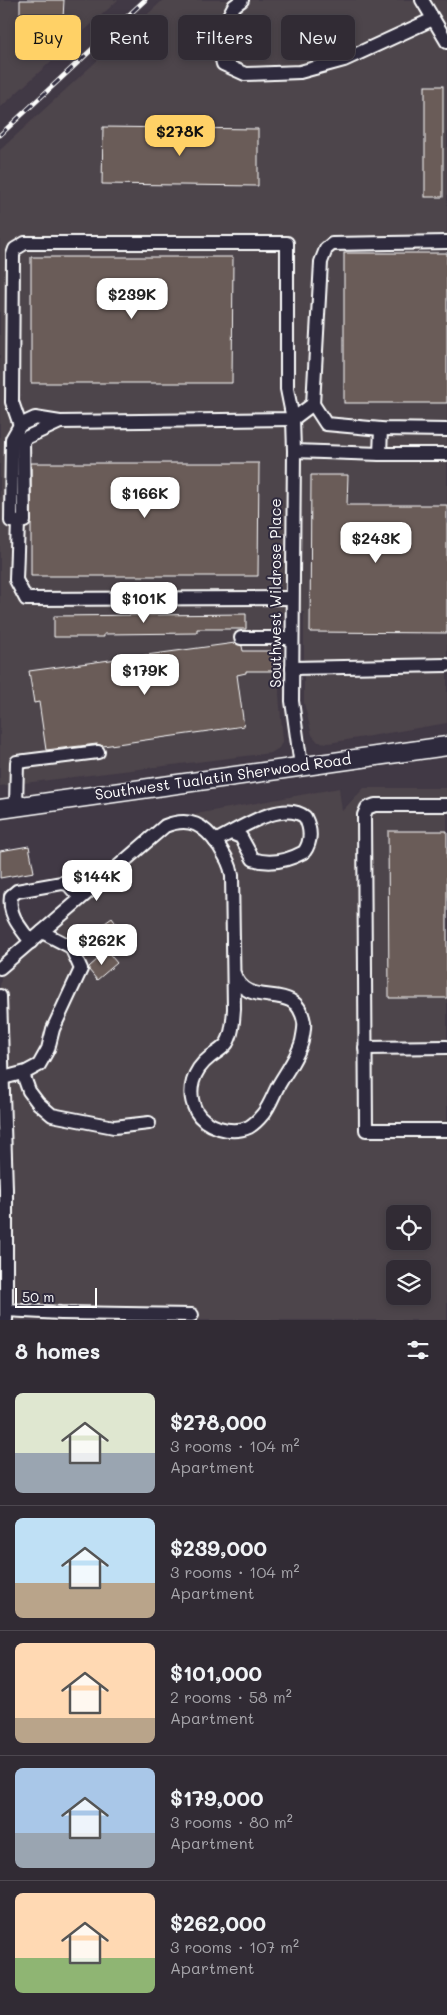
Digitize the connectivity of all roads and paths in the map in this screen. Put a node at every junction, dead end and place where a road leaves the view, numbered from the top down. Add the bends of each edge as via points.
1 (242, 0) edge
2 (422, 0) edge
3 (433, 19) junction
4 (447, 42) edge
5 (447, 242) edge
6 (313, 404) junction
7 (293, 419) junction
8 (60, 422) junction
9 (20, 425) junction
10 (381, 429) junction
11 (447, 430) edge
12 (294, 452) junction
13 (380, 454) junction
14 (447, 454) edge
15 (18, 522) junction
16 (292, 598) junction
17 (241, 638) dead end
18 (292, 638) junction
19 (447, 665) edge
20 (292, 668) junction
21 (447, 746) edge
22 (98, 752) dead end
23 (301, 766) junction
24 (447, 805) edge
25 (8, 807) edge
26 (231, 833) junction
27 (215, 841) junction
28 (80, 898) junction
29 (42, 932) junction
30 (30, 942) junction
31 (0, 968) edge
32 (234, 973) junction
33 (0, 996) edge
34 (1, 1026) edge
35 (447, 1047) edge
36 (365, 1048) junction
37 (1, 1056) edge
38 (23, 1074) junction
39 (3, 1078) junction
40 (149, 1122) dead end
41 (447, 1130) edge
42 (6, 1315) edge
43 (192, 1315) dead end

1 - 3 street via 234,6 217,38 223,64 245,74 300,72 344,60
2 - 3 street
3 - 4 street
5 - 6 street via 332,244 326,249 321,262
6 - 7 street
6 - 10 street via 326,424
7 - 8 street
7 - 9 street, Southwest Wildrose Place via 287,389 287,243 25,243 15,249 13,255 12,402
7 - 12 street, Southwest Wildrose Place
8 - 9 street via 35,418
8 - 15 street via 23,439 24,521
9 - 15 street via 12,439 11,521
10 - 11 street
10 - 13 street
12 - 13 street
12 - 16 street, Southwest Wildrose Place
13 - 14 street
15 - 16 street via 16,580 26,599
16 - 18 street, Southwest Wildrose Place
17 - 18 street
18 - 20 street, Southwest Wildrose Place
19 - 20 street
20 - 23 street, Southwest Wildrose Place via 292,701
21 - 23 highway, Southwest Tualatin Sherwood Road
22 - 25 street via 17,762
23 - 25 highway, Southwest Tualatin Sherwood Road
24 - 36 street via 375,805 367,808 364,815
26 - 26 street via 270,814 292,811 305,817 310,832 304,852 280,861 266,862 253,859 241,837
26 - 27 street
27 - 28 street via 205,828 193,824 176,822 165,826
27 - 32 street via 228,860 232,875
28 - 29 street
28 - 30 street via 68,884 62,883 18,891 11,896 13,916
29 - 30 street
29 - 38 street via 71,947 81,969 53,1029 48,1049 39,1065
30 - 31 street
32 - 32 street via 234,1009 227,1043 200,1066 191,1088 192,1101 202,1119 226,1130 248,1128 264,1113 302,1042 304,1024 301,1011 292,1001 281,996 246,991
33 - 34 street
34 - 37 street
35 - 36 street
36 - 41 street via 366,1130
37 - 39 street
38 - 39 street
38 - 40 street via 29,1091 52,1115 114,1127
39 - 42 street
42 - 43 street

